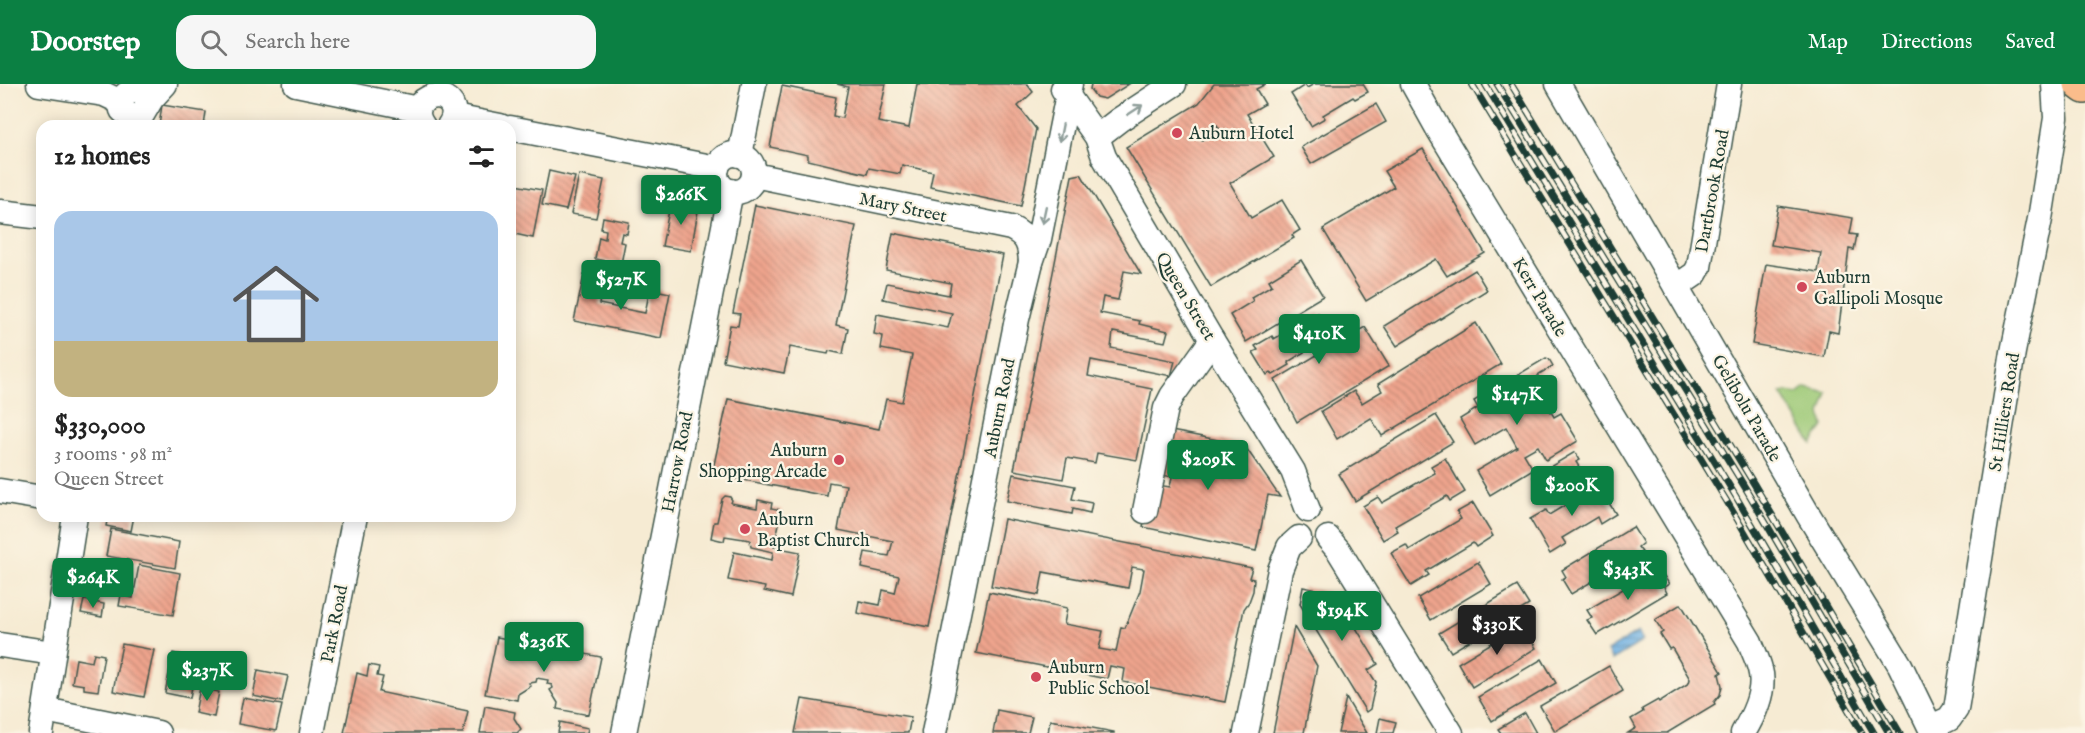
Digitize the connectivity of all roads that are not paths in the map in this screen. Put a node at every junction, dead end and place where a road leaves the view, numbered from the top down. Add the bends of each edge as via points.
1 (39, 84) edge
2 (138, 84) edge
3 (165, 84) edge
4 (296, 84) edge
5 (754, 84) edge
6 (1174, 84) edge
7 (1413, 84) edge
8 (1558, 84) edge
9 (1729, 84) edge
10 (2054, 84) edge
11 (2081, 84) edge
12 (2085, 87) edge
13 (1066, 88) edge
14 (442, 90) edge
15 (130, 115) edge
16 (420, 118) edge
17 (451, 120) edge
18 (516, 129) edge
19 (1097, 137) junction
20 (740, 155) junction
21 (717, 168) junction
22 (754, 175) junction
23 (731, 191) junction
24 (0, 212) edge
25 (36, 216) edge
26 (1031, 262) junction
27 (1676, 287) junction
28 (1212, 340) junction
29 (0, 491) edge
30 (36, 497) edge
31 (1308, 510) junction
32 (1145, 511) dead end
33 (74, 522) edge
34 (355, 522) edge
35 (1299, 538) junction
36 (1328, 538) junction
37 (0, 645) edge
38 (53, 653) junction
39 (43, 722) edge
40 (1932, 730) edge
41 (158, 733) edge
42 (312, 733) edge
43 (624, 733) edge
44 (934, 733) edge
45 (1246, 733) edge
46 (1451, 733) edge
47 (1743, 733) edge

1 - 15 street via 104,94
2 - 15 street via 124,95
3 - 15 street via 142,115
4 - 16 street
5 - 20 street
19 -> 6 street
7 - 47 street, Kerr Parade via 1750,642 1761,671 1760,692 1753,717
8 - 27 street, Gelibolu Parade
9 - 27 street, Dartbrook Road via 1699,267
10 - 40 street, St Hilliers Road via 2056,118 2013,352 1956,709
11 - 12 highway
13 - 19 street, Queen Street
13 -> 26 street, Auburn Road via 1041,229
14 - 16 street via 420,104
14 - 17 street via 451,104
18 - 21 street
19 - 28 street, Queen Street via 1104,157
20 - 21 street via 726,157
20 - 22 street via 751,162
21 - 23 street via 719,183
22 - 23 street via 746,188
22 - 26 street, Mary Street via 1011,228 1026,239
23 - 43 street, Harrow Road
24 - 25 street
26 - 44 street, Auburn Road
27 - 40 street, Gelibolu Parade via 1900,665
28 - 31 street, Queen Street via 1293,471
28 - 32 street via 1166,408
29 - 30 street
31 - 35 street via 1296,521
31 - 36 street via 1326,514 1332,525
33 - 38 street
34 - 42 street, Park Road
35 - 36 street via 1314,545
35 - 45 street via 1289,547 1280,570
36 - 46 street
37 - 38 street
38 - 39 street
39 - 41 street

